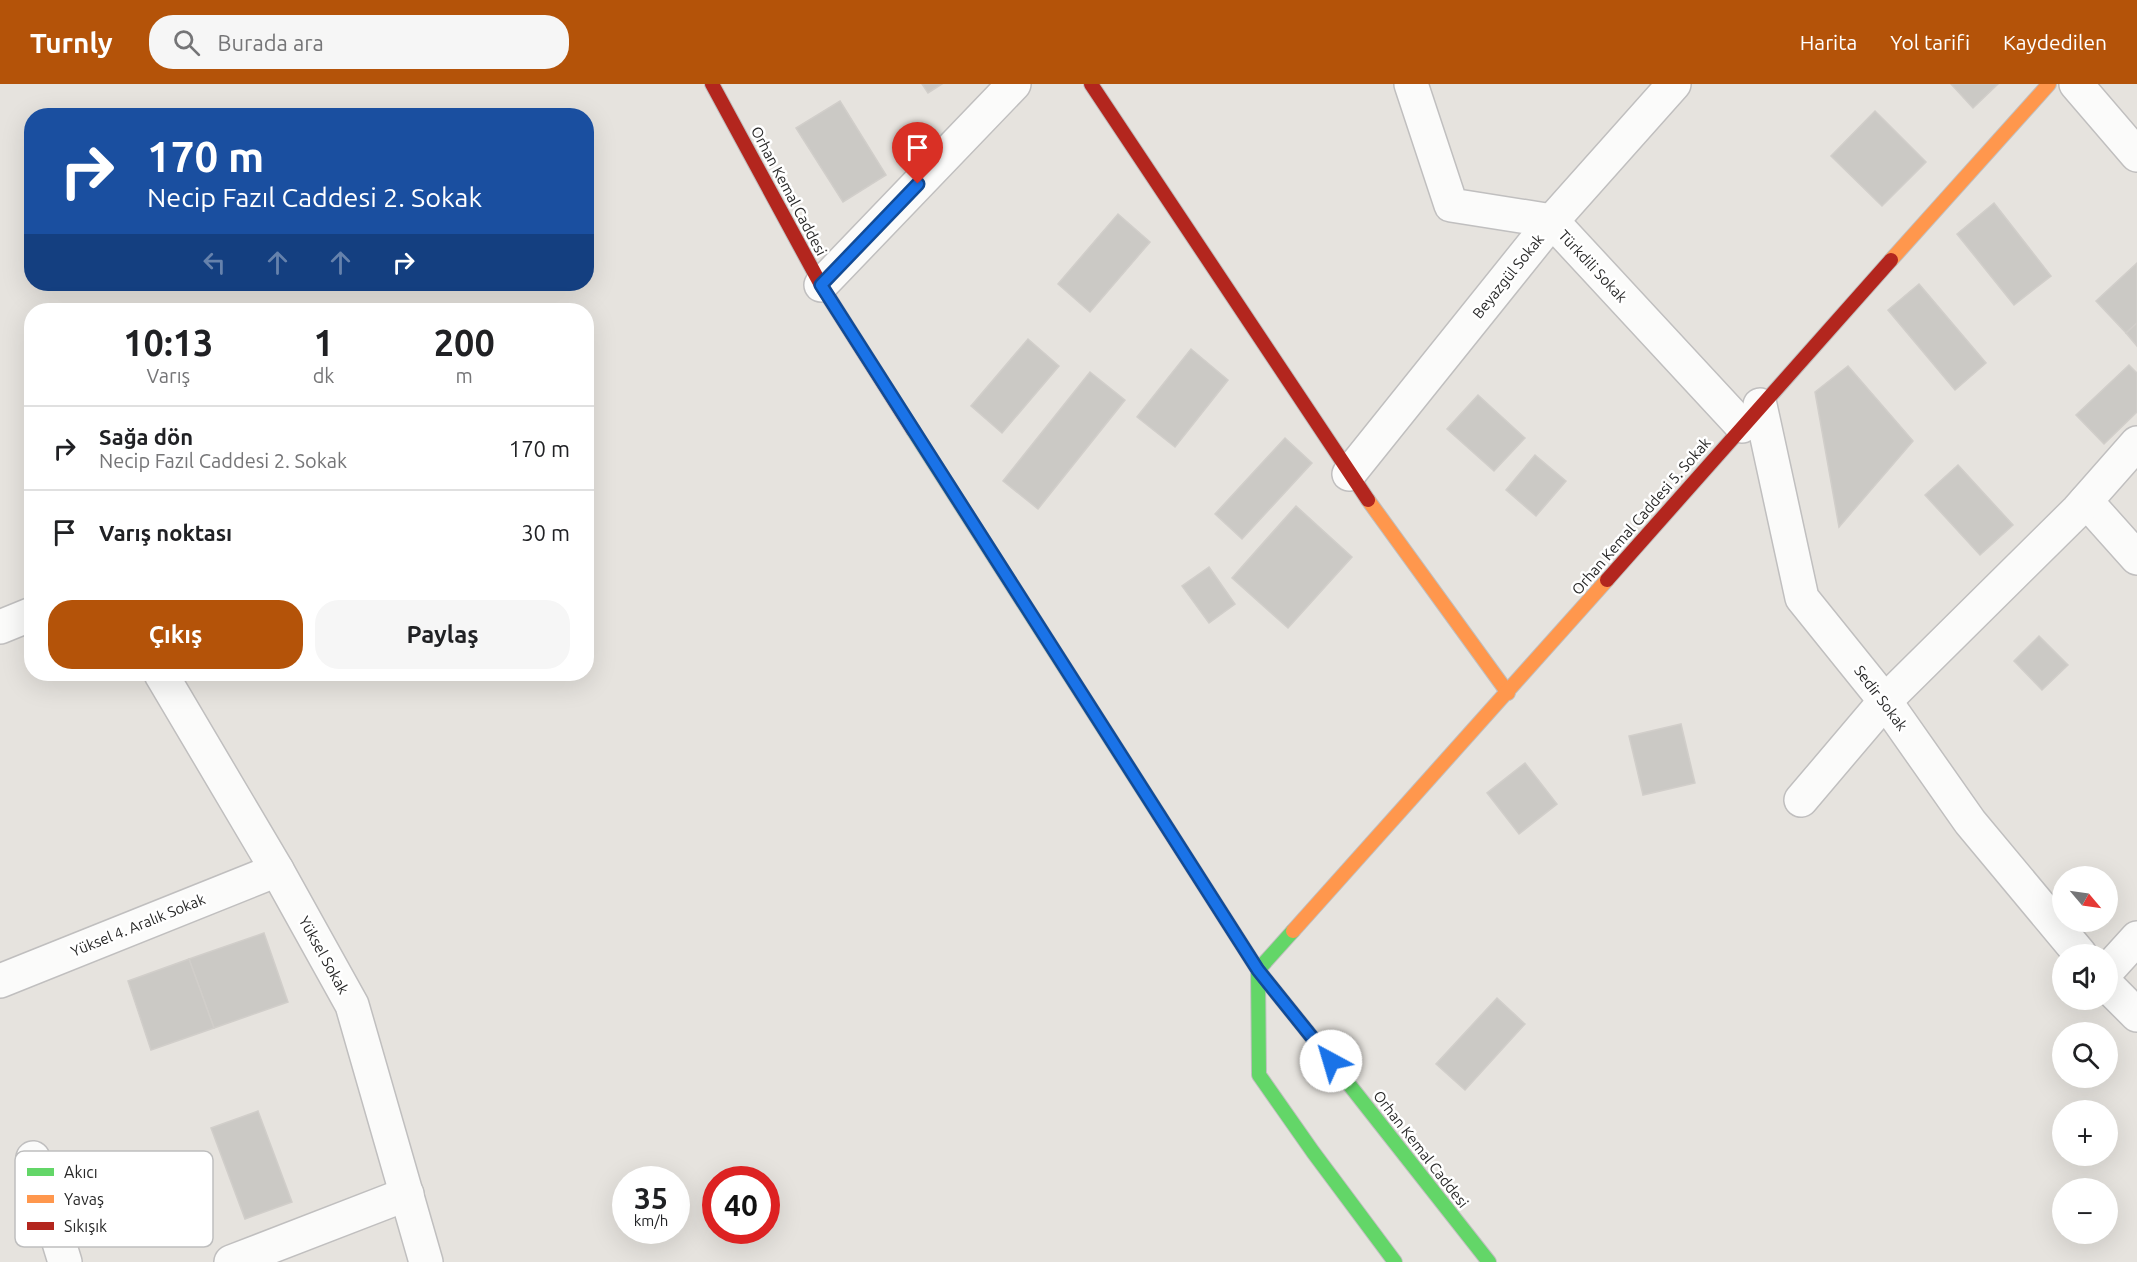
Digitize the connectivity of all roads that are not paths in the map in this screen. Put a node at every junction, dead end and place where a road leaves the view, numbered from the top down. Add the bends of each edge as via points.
1 (712, 84) edge
2 (1014, 84) edge
3 (1091, 84) edge
4 (1411, 84) edge
5 (1674, 84) edge
6 (2049, 84) edge
7 (2076, 84) edge
8 (2137, 155) edge
9 (1552, 221) junction
10 (821, 285) junction
11 (1751, 416) junction
12 (2137, 442) edge
13 (1349, 474) junction
14 (2086, 501) junction
15 (2137, 558) edge
16 (24, 617) edge
17 (0, 627) edge
18 (165, 681) edge
19 (1508, 693) junction
20 (1885, 701) junction
21 (1801, 800) dead end
22 (277, 870) junction
23 (2137, 938) edge
24 (2072, 944) edge
25 (2118, 959) edge
26 (1258, 970) junction
27 (0, 981) edge
28 (2118, 996) edge
29 (2137, 1015) edge
30 (407, 1194) junction
31 (60, 1247) edge
32 (65, 1262) edge
33 (231, 1262) edge
34 (426, 1262) edge
35 (1395, 1262) edge
36 (1489, 1262) edge

1 - 10 street, Orhan Kemal Caddesi
2 - 10 street
3 - 13 street
4 - 9 street, Türkdili Sokak via 1451,205
5 - 9 street, Beyazgül Sokak
6 - 11 street, Orhan Kemal Caddesi 5. Sokak
7 - 8 street
9 - 11 street, Türkdili Sokak
9 - 13 street, Beyazgül Sokak
10 - 26 street, Orhan Kemal Caddesi
11 - 19 street, Orhan Kemal Caddesi 5. Sokak
11 - 20 street, Sedir Sokak via 1802,598
12 - 14 street
13 - 19 street
14 - 15 street
14 - 20 street
16 - 17 street
18 - 22 street, Yüksel Sokak
19 - 26 street, Orhan Kemal Caddesi 5. Sokak
20 - 21 street
20 - 24 street, Sedir Sokak via 1970,822
22 - 27 street, Yüksel 4. Aralık Sokak
22 - 30 street, Yüksel Sokak via 352,1005
23 - 25 street
26 - 35 street via 1258,1075
26 - 36 street, Orhan Kemal Caddesi
28 - 29 street
30 - 33 street
30 - 34 street, Yüksel Sokak
31 - 32 street

